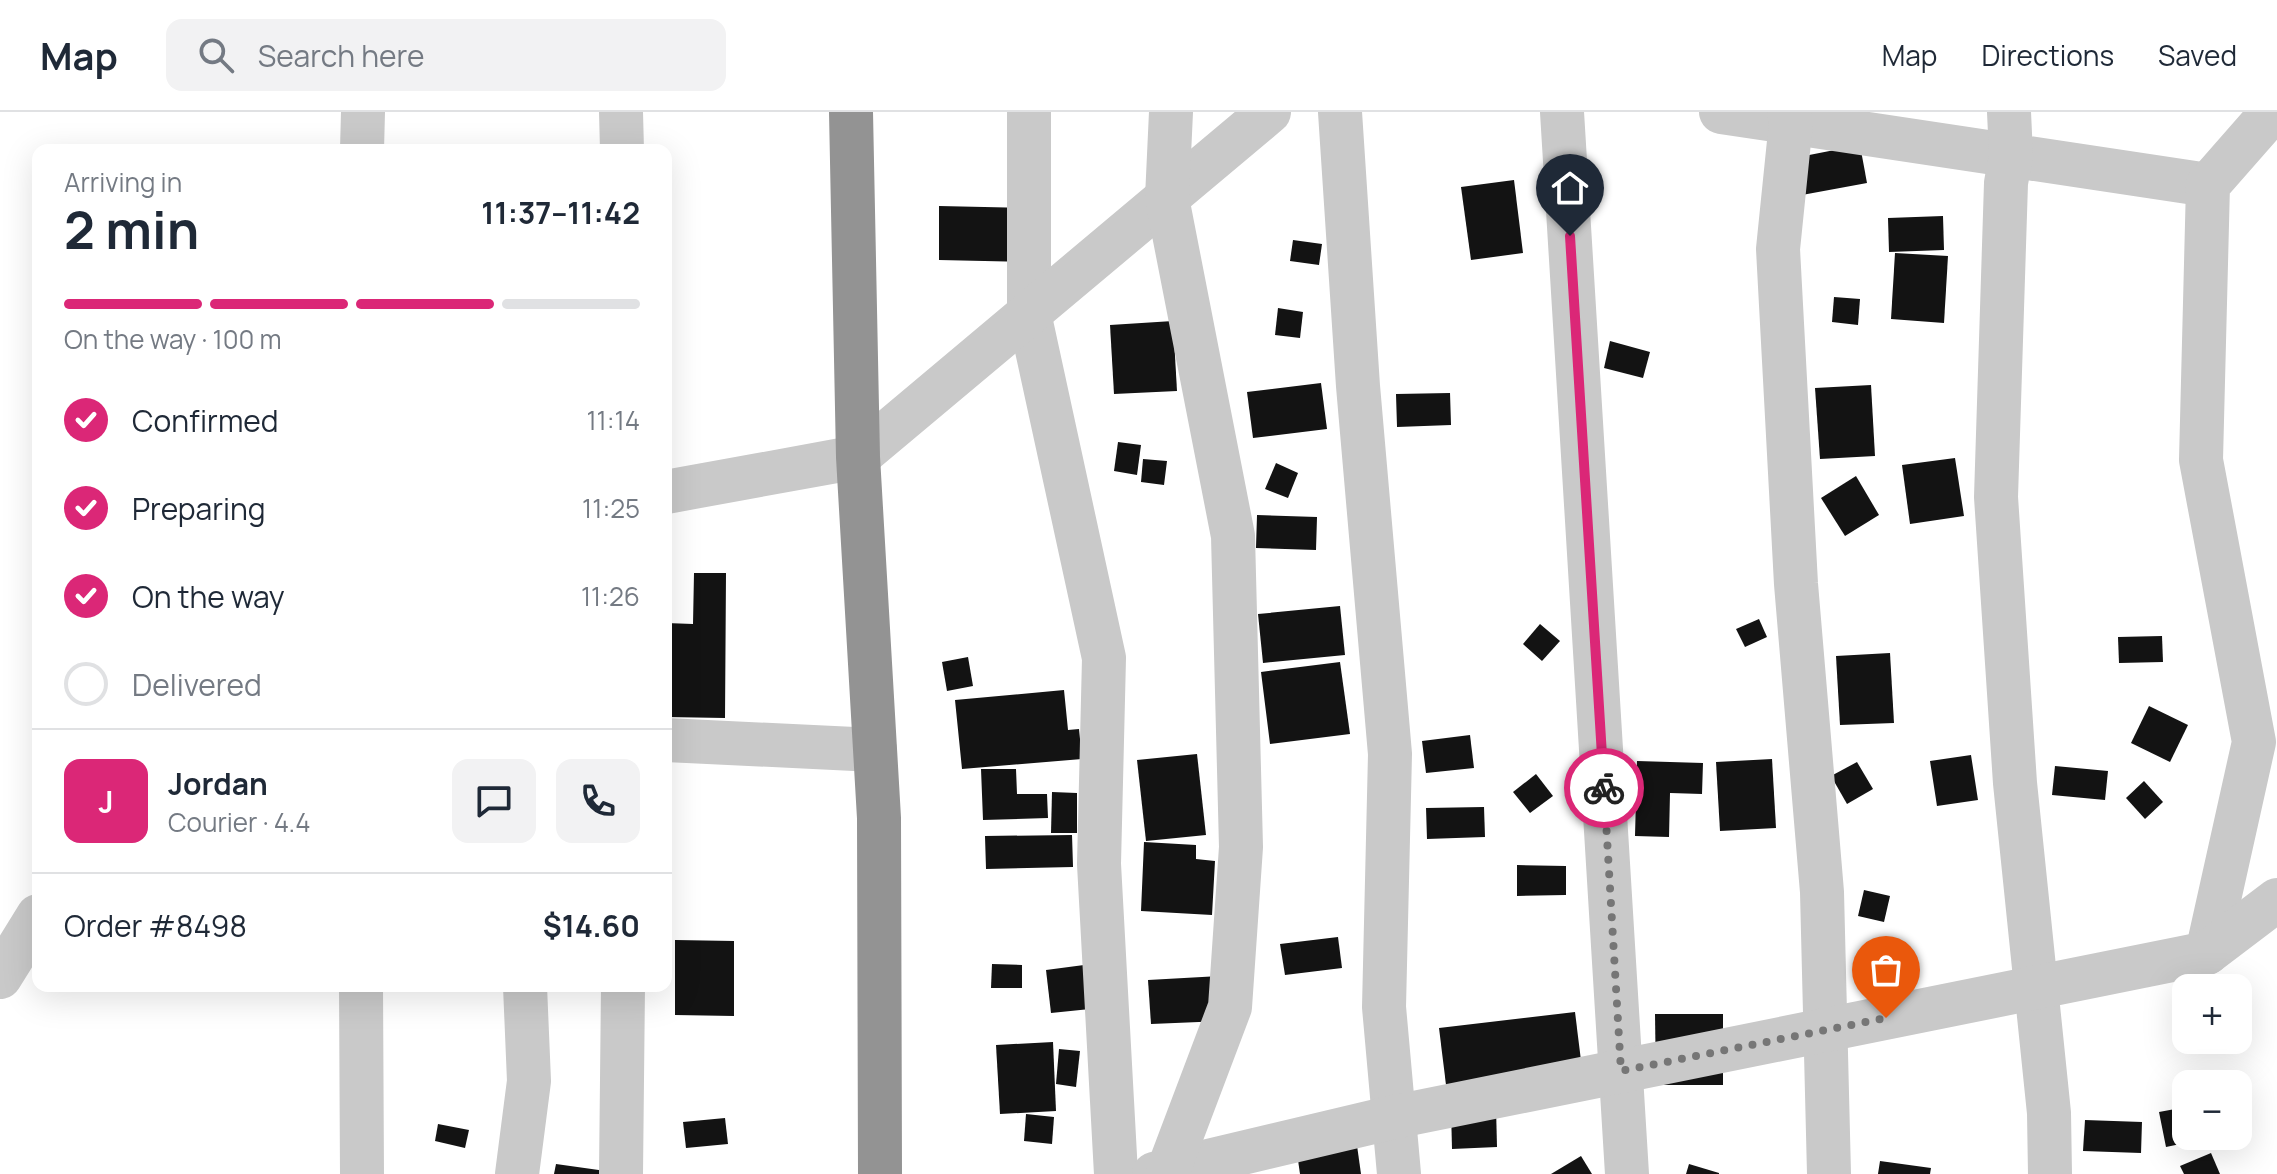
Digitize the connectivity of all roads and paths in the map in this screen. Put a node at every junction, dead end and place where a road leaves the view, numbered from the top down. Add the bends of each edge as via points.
1 (363, 112) edge
2 (621, 112) edge
3 (851, 112) edge
4 (1029, 112) edge
5 (1171, 112) edge
6 (1269, 112) edge
7 (1340, 112) edge
8 (1562, 112) edge
9 (1721, 112) edge
10 (2009, 112) edge
11 (2272, 112) edge
12 (1790, 117) edge
13 (362, 144) edge
14 (622, 144) edge
15 (2011, 155) junction
16 (2208, 185) junction
17 (1167, 198) junction
18 (1029, 313) junction
19 (858, 457) junction
20 (672, 491) edge
21 (672, 740) edge
22 (875, 750) junction
23 (2277, 900) edge
24 (32, 926) edge
25 (2207, 953) junction
26 (0, 977) edge
27 (2037, 988) junction
28 (361, 992) edge
29 (525, 992) edge
30 (623, 992) edge
31 (1826, 1030) junction
32 (1621, 1071) junction
33 (1394, 1117) junction
34 (1165, 1173) edge
35 (362, 1174) edge
36 (517, 1174) edge
37 (621, 1174) edge
38 (880, 1174) edge
39 (1116, 1174) edge
40 (1399, 1174) edge
41 (1627, 1174) edge
42 (1829, 1174) edge
43 (2050, 1174) edge

1 - 13 street
2 - 14 street
3 - 19 highway
4 - 18 street
5 - 17 street
6 - 17 street
7 - 33 street via 1390,754 1384,1007
8 - 32 street
9 - 12 street
10 - 15 street
11 - 16 street
12 - 15 street
12 - 31 street via 1778,249 1796,584 1822,892
15 - 16 street
15 - 27 street via 1996,497 2015,783
16 - 25 street via 2201,460 2254,742
17 - 18 street
17 - 34 street via 1233,536 1241,847 1230,1007
18 - 19 street
18 - 39 street via 1104,658 1099,864
19 - 20 street
19 - 22 highway
21 - 22 street
22 - 38 highway
23 - 25 street
24 - 26 street
25 - 27 street
27 - 31 street
27 - 43 street
28 - 35 street
29 - 36 street via 529,1081
30 - 37 street
31 - 32 street
31 - 42 street
32 - 33 street
32 - 41 street
33 - 34 street
33 - 40 street

